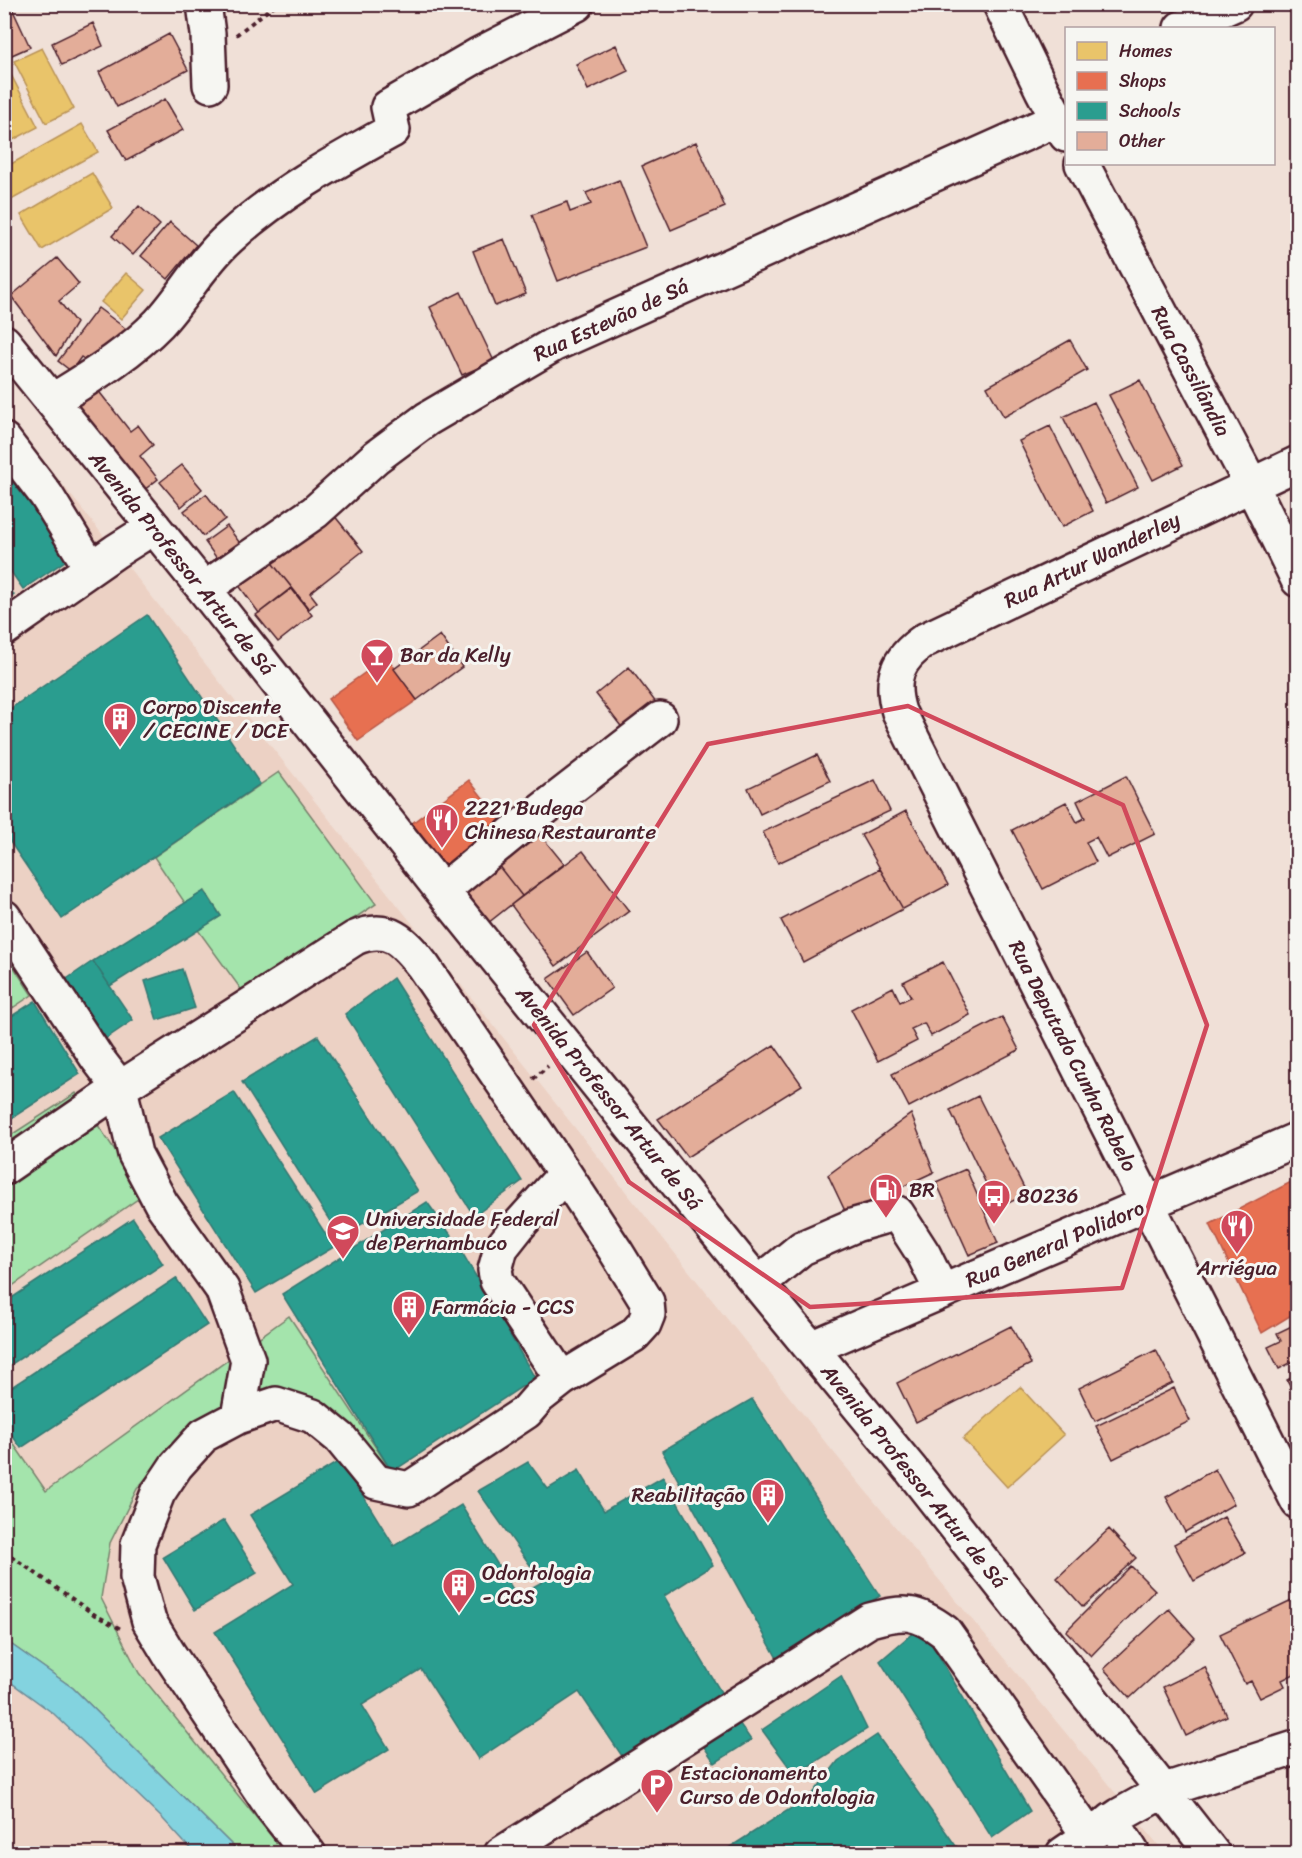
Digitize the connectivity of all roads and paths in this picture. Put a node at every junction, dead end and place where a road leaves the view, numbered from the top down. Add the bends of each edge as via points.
1 (204, 4) edge
2 (276, 4) edge
3 (577, 4) edge
4 (1000, 4) edge
5 (1235, 4) edge
6 (1183, 27) edge
7 (210, 70) joint
8 (1054, 84) edge
9 (1062, 127) edge
10 (1083, 165) edge
11 (4, 342) edge
12 (52, 401) junction
13 (4, 440) edge
14 (1298, 463) edge
15 (1251, 484) junction
16 (154, 527) junction
17 (91, 568) junction
18 (1298, 580) edge
19 (204, 589) junction
20 (4, 628) edge
21 (897, 672) joint
22 (660, 719) dead end
23 (442, 891) junction
24 (4, 917) edge
25 (569, 1048) junction
26 (120, 1088) junction
27 (512, 1094) junction
28 (1298, 1139) edge
29 (4, 1168) edge
30 (566, 1174) junction
31 (1149, 1204) junction
32 (758, 1284) junction
33 (942, 1292) junction
34 (811, 1348) junction
35 (562, 1378) junction
36 (238, 1418) junction
37 (1298, 1502) edge
38 (4, 1551) edge
39 (126, 1632) dead end
40 (1298, 1747) edge
41 (1165, 1790) junction
42 (1088, 1837) edge
43 (309, 1854) edge
44 (501, 1854) edge
45 (1133, 1854) edge
46 (1214, 1854) edge

1 - 7 street
2 - 7 path
3 - 12 street via 388,107 393,130 271,202 226,240 160,322 136,344 109,366
4 - 8 street
5 - 6 street
8 - 9 street
9 - 19 street, Rua Estevão de Sá via 553,345 427,419 376,457 315,512
10 - 15 street, Rua Cassilândia
11 - 12 street, Avenida Professor Artur de Sá
12 - 16 street, Avenida Professor Artur de Sá
13 - 17 street via 46,495
14 - 15 street, Rua Artur Wanderley
15 - 18 street, Rua Cassilândia
15 - 21 street, Rua Artur Wanderley via 925,640 908,654
16 - 17 street
16 - 19 street, Avenida Professor Artur de Sá
17 - 20 street
19 - 23 street, Avenida Professor Artur de Sá
21 - 31 street, Rua Deputado Cunha Rabelo via 895,698 899,712
22 - 23 street
23 - 25 street, Avenida Professor Artur de Sá
24 - 26 street
25 - 27 path
25 - 32 street, Avenida Professor Artur de Sá
26 - 27 street via 355,938 379,933 405,942
26 - 29 street
26 - 36 street via 135,1154 161,1203 222,1290 248,1360
27 - 30 street
28 - 31 street, Rua General Polidoro
30 - 35 street via 501,1248 495,1270 496,1281
30 - 35 street via 647,1302 648,1314 634,1335
31 - 33 street, Rua General Polidoro
31 - 37 street, Rua Deputado Cunha Rabelo
32 - 33 street via 802,1248 855,1225 897,1213
32 - 34 street, Avenida Professor Artur de Sá
33 - 34 street, Rua General Polidoro
34 - 41 street, Avenida Professor Artur de Sá
35 - 36 street via 526,1412 409,1489 376,1482 340,1438 313,1416 276,1404
36 - 43 street via 204,1435 158,1493 138,1544 137,1577 149,1621 169,1654
38 - 39 path
40 - 41 street
41 - 42 street
41 - 46 street, Avenida Professor Artur de Sá
42 - 44 street via 945,1632 928,1619 910,1614 870,1620
42 - 45 street

